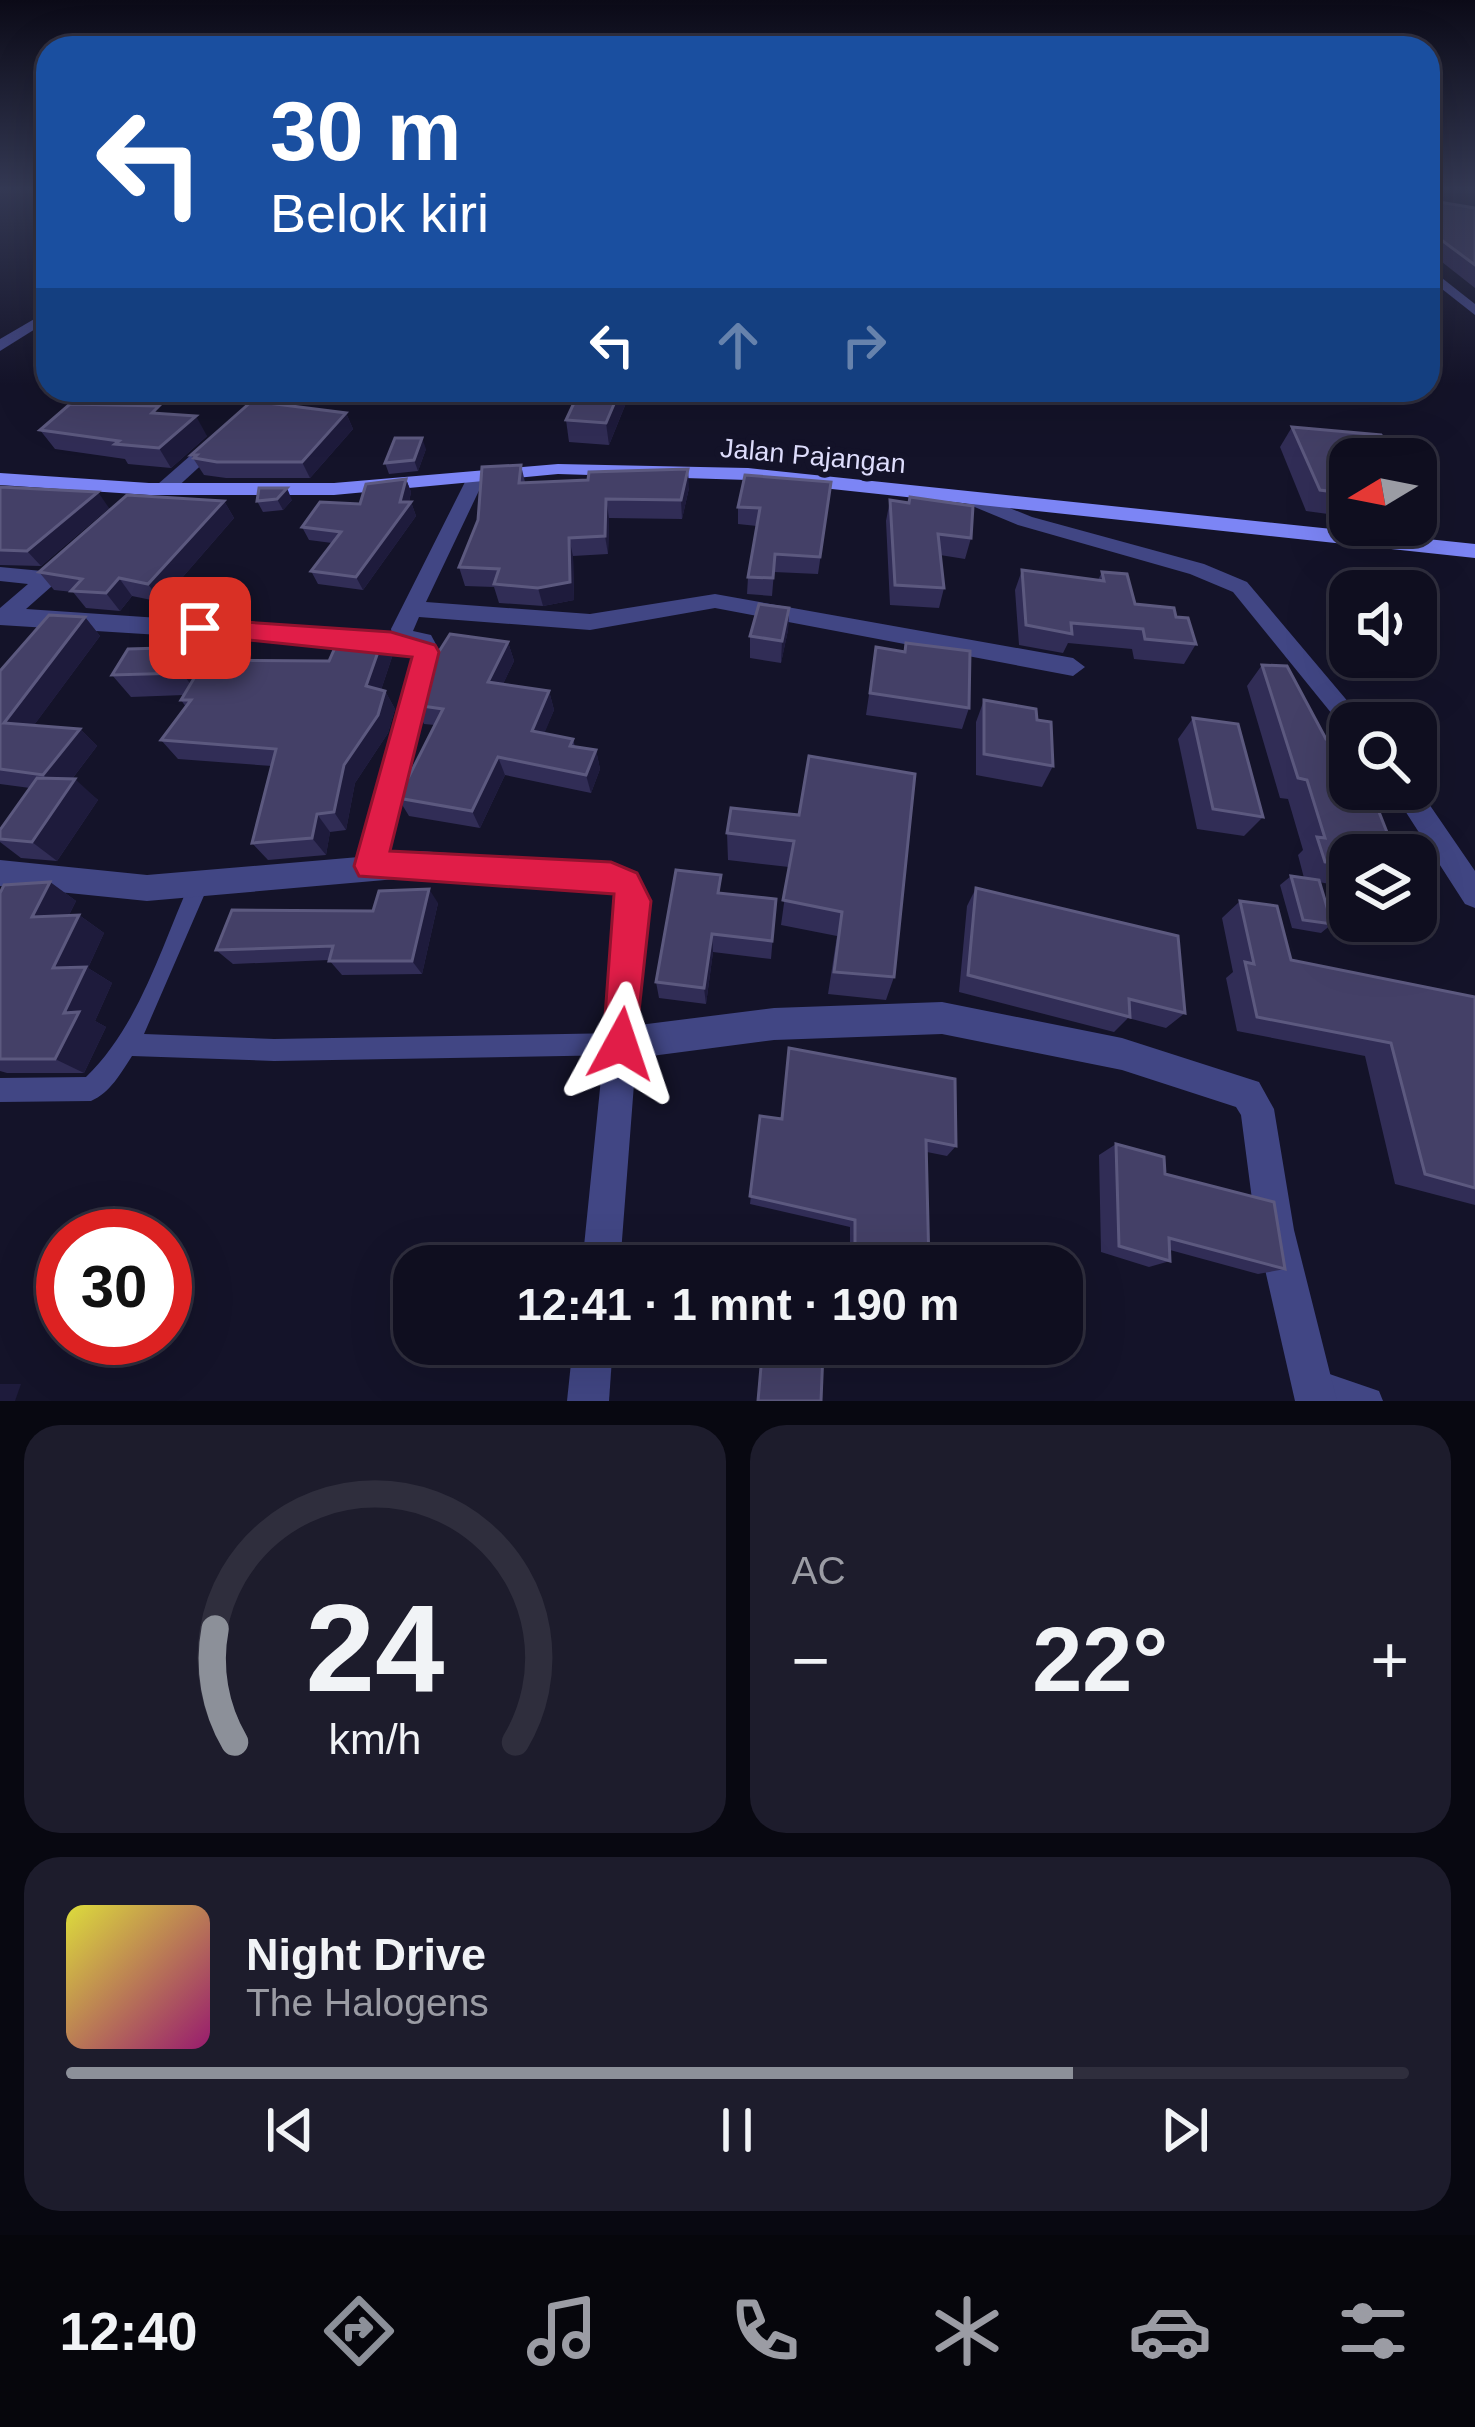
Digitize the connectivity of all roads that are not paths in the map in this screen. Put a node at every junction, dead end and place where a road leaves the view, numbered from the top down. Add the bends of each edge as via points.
1 (1440, 281) edge
2 (1473, 308) edge
3 (36, 323) edge
4 (0, 346) edge
5 (260, 402) edge
6 (476, 478) junction
7 (0, 479) edge
8 (149, 494) junction
9 (972, 499) junction
10 (81, 549) edge
11 (1475, 551) edge
12 (0, 574) edge
13 (47, 579) junction
14 (414, 609) junction
15 (3, 617) edge
16 (426, 652) junction
17 (1073, 667) dead end
18 (1336, 702) edge
19 (1418, 810) edge
20 (370, 866) junction
21 (0, 873) edge
22 (199, 884) junction
23 (1475, 895) edge
24 (621, 1044) junction
25 (126, 1046) junction
26 (0, 1090) edge
27 (603, 1245) edge
28 (591, 1365) edge
29 (1314, 1392) edge
30 (588, 1401) edge
31 (1369, 1401) edge

1 - 2 street
3 - 4 street
5 - 8 street
6 - 8 main road, Jalan Pajangan
6 - 9 main road, Jalan Pajangan via 589,469 748,474
6 - 14 street
7 - 8 main road, Jalan Pajangan
9 - 11 main road, Jalan Pajangan
9 - 18 street via 1240,587
10 - 13 street
12 - 13 street
13 - 15 street
14 - 16 street via 400,634 423,641
14 - 17 street via 590,622 715,601
15 - 16 street via 391,641
16 - 20 street
19 - 23 street
20 - 22 street
20 - 24 street via 626,884 634,901
21 - 22 street via 147,888
22 - 25 lane
24 - 25 lane
24 - 27 street
24 - 29 street via 774,1024 942,1018 1122,1054 1240,1090 1257,1109 1275,1230
25 - 26 lane via 91,1089
28 - 30 street
29 - 31 lane

